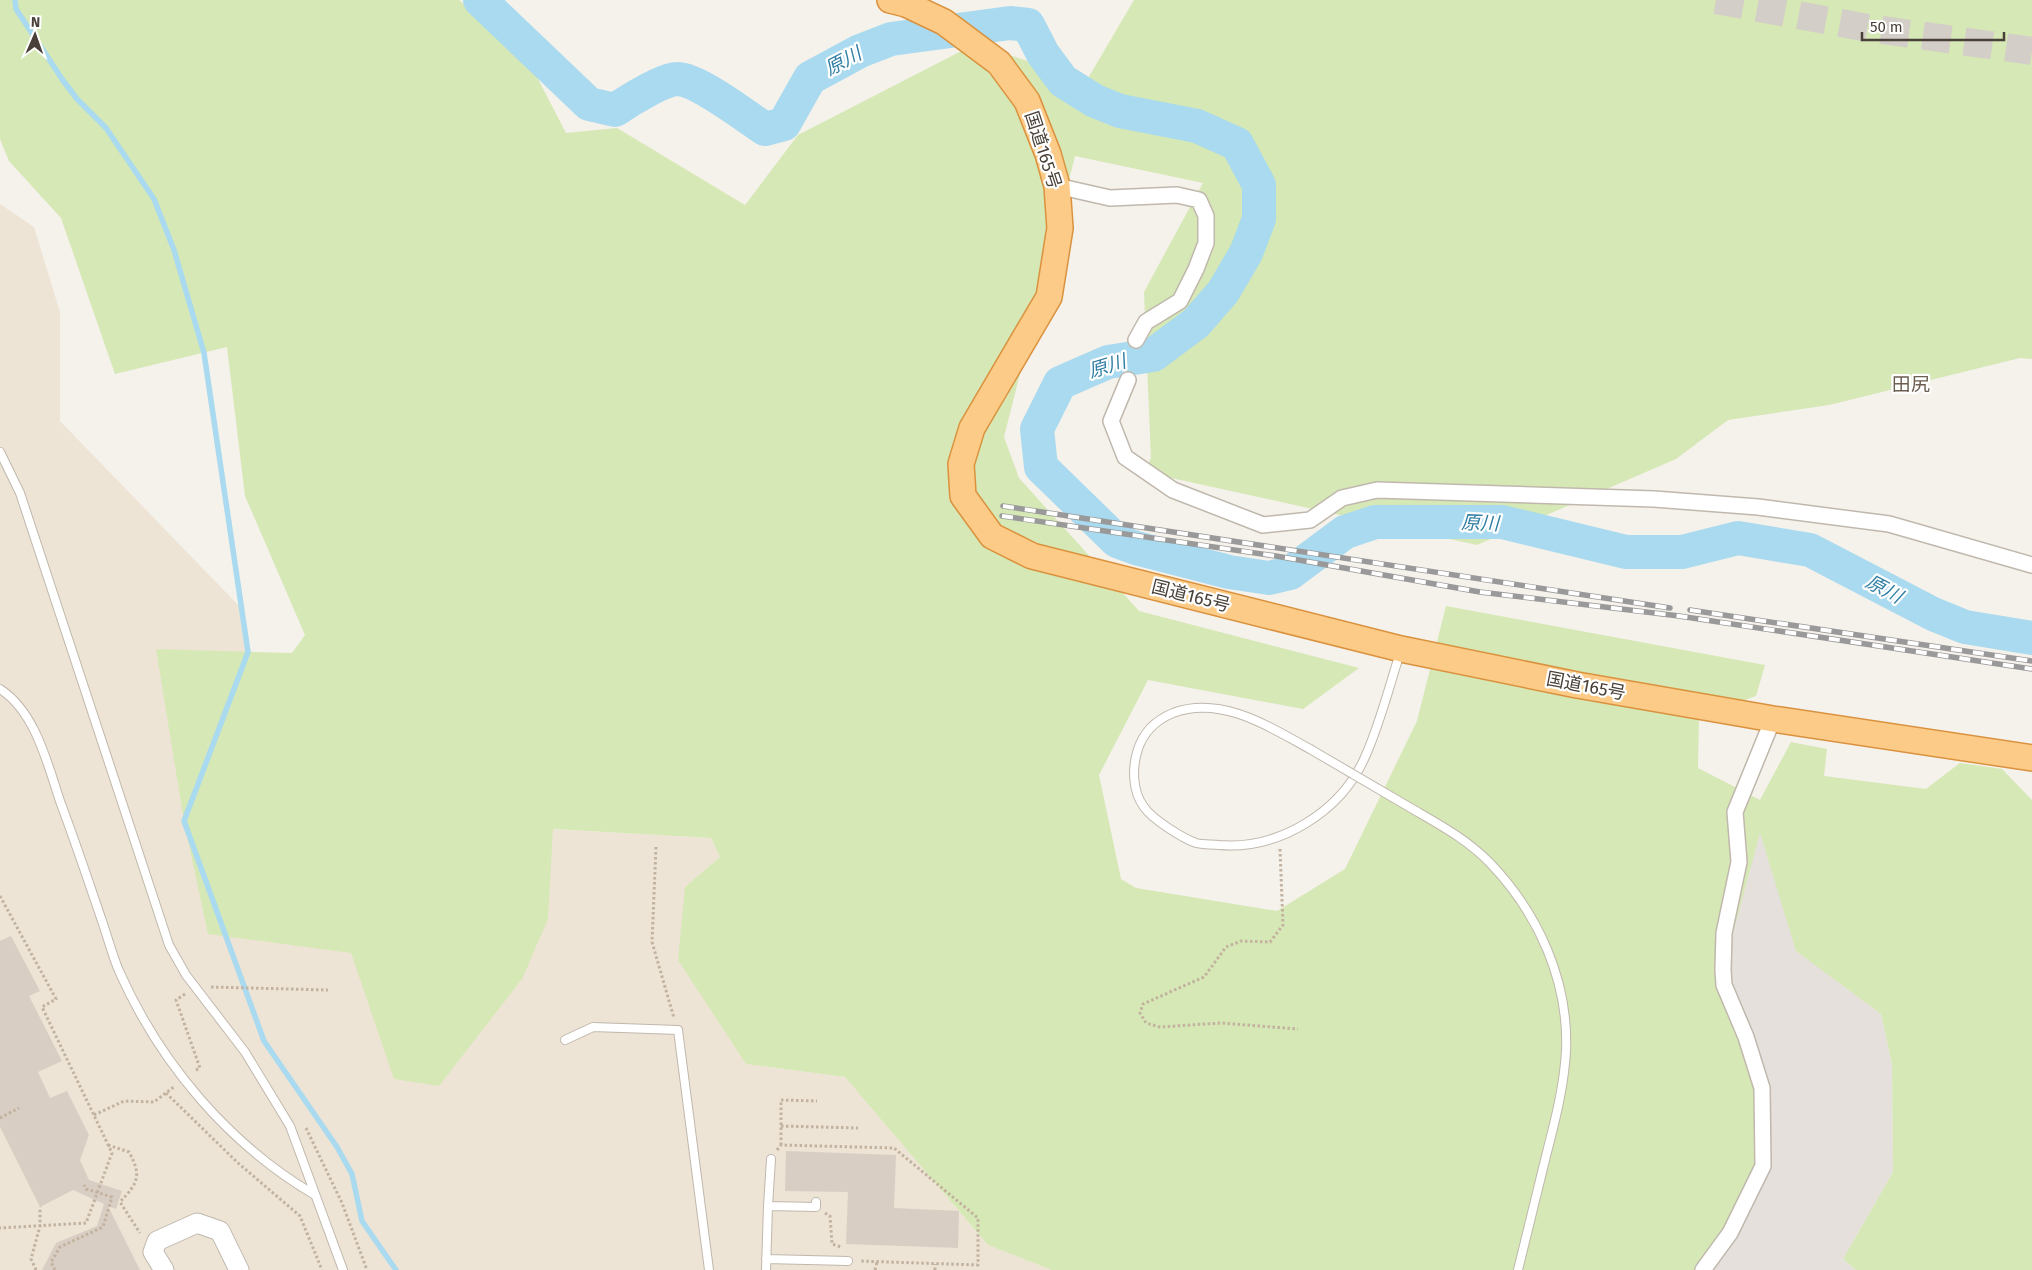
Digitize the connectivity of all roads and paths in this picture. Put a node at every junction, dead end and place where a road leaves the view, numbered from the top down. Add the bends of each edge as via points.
1 (890, 0) edge
2 (1057, 186) junction
3 (1136, 340) dead end
4 (1128, 380) dead end
5 (0, 452) edge
6 (2032, 565) edge
7 (1401, 649) junction
8 (0, 689) edge
9 (1773, 719) junction
10 (2032, 758) edge
11 (1279, 835) junction
12 (656, 846) dead end
13 (0, 896) edge
14 (220, 987) dead end
15 (328, 990) dead end
16 (184, 994) dead end
17 (1298, 1029) dead end
18 (678, 1030) junction
19 (565, 1040) dead end
20 (194, 1072) dead end
21 (817, 1101) dead end
22 (19, 1108) dead end
23 (94, 1115) junction
24 (0, 1118) edge
25 (304, 1123) dead end
26 (781, 1126) junction
27 (858, 1128) dead end
28 (108, 1145) junction
29 (781, 1145) junction
30 (771, 1159) joint
31 (84, 1185) dead end
32 (97, 1192) junction
33 (315, 1195) junction
34 (816, 1205) joint
35 (768, 1206) junction
36 (40, 1207) dead end
37 (136, 1225) dead end
38 (40, 1226) junction
39 (0, 1228) edge
40 (766, 1259) junction
41 (848, 1261) junction
42 (877, 1262) junction
43 (935, 1264) junction
44 (36, 1270) edge
45 (55, 1270) edge
46 (164, 1270) edge
47 (239, 1270) edge
48 (322, 1270) edge
49 (343, 1270) edge
50 (367, 1270) edge
51 (709, 1270) edge
52 (766, 1270) edge
53 (874, 1270) edge
54 (935, 1270) edge
55 (1518, 1270) edge
56 (1703, 1270) edge

1 - 2 highway, 国道165号 via 944,22 999,63 1027,101
2 - 3 street via 1110,198 1178,195 1199,200 1206,216 1206,244 1196,269 1180,301 1146,322
2 - 7 highway, 国道165号 via 1060,228 1048,296 972,428 961,464 963,496 992,536 1032,556
4 - 6 street via 1112,421 1125,457 1173,490 1263,524 1310,520 1342,498 1376,490 1654,499 1758,507 1889,524
5 - 33 lane via 20,493 169,945 186,975 244,1052 290,1126
7 - 9 highway, 国道165号 via 1577,685
7 - 11 lane via 1365,757 1347,786 1309,822
8 - 33 lane via 10,696 31,724 119,971 150,1031 222,1125 283,1176
9 - 10 highway, 国道165号
9 - 56 street via 1735,812 1739,862 1724,933 1723,970 1724,985 1746,1037 1762,1088 1763,1166 1730,1233
11 - 17 path via 1283,925 1270,942 1241,941 1226,947 1204,977 1143,1004 1140,1013 1146,1023 1160,1027 1221,1023
11 - 55 lane, bridge via 1235,846 1197,843 1170,829 1144,807 1134,782 1135,757 1142,737 1159,719 1186,708 1217,709 1262,722 1457,835 1489,862 1524,902 1559,984 1566,1050 1562,1085
12 - 18 path via 652,942
13 - 23 path via 56,999 42,1007
14 - 15 path
16 - 20 path via 176,1000 200,1068
18 - 19 lane via 592,1026
18 - 51 lane
21 - 26 path via 781,1100
22 - 24 path
23 - 28 path
23 - 48 path via 124,1101 154,1102 167,1092 238,1162 300,1216
25 - 50 path via 342,1203
26 - 27 path
26 - 29 path
28 - 32 path via 112,1153
28 - 37 path via 129,1152 138,1168 136,1186 120,1202
29 - 30 path
29 - 43 path via 894,1148 978,1218 978,1265
30 - 35 lane
31 - 32 path via 86,1189
32 - 38 path via 86,1223
32 - 45 path via 112,1197 103,1227 60,1247 51,1262
33 - 49 lane
34 - 35 lane
34 - 41 path via 830,1216 832,1244 848,1249
35 - 40 lane
36 - 38 path
38 - 39 path
38 - 44 path via 31,1259
40 - 41 lane
40 - 52 lane
41 - 42 path
42 - 43 path
42 - 53 path
43 - 54 path
46 - 47 street via 153,1252 157,1241 197,1223 220,1230

